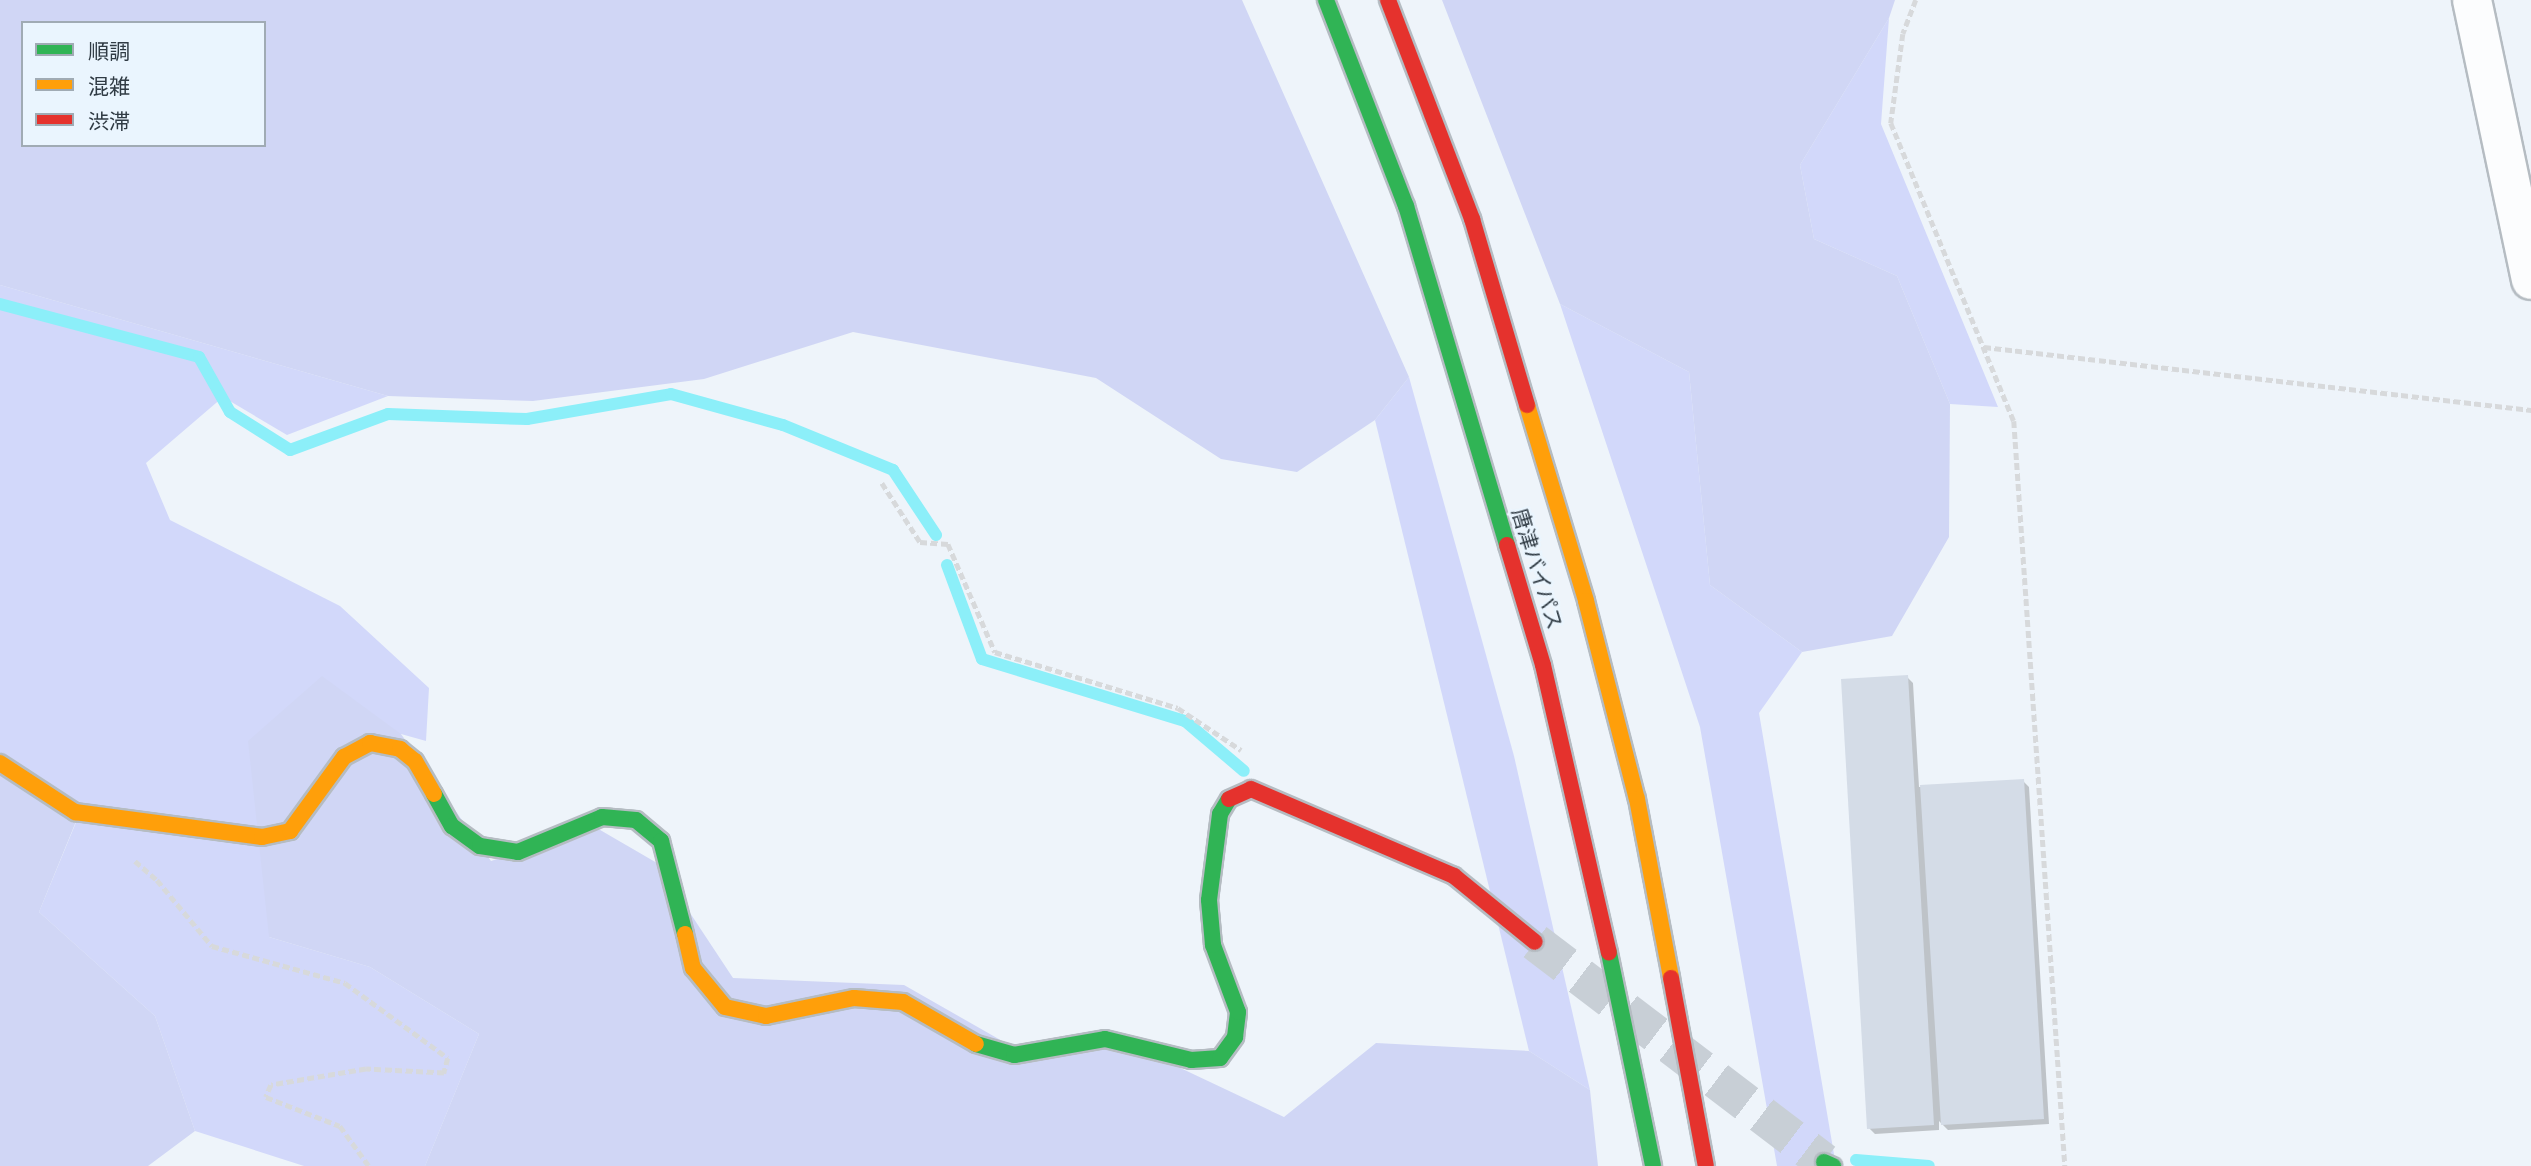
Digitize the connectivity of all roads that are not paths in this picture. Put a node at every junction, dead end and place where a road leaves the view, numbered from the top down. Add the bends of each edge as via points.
1 (1326, 0) edge
2 (1388, 0) edge
3 (2472, 0) edge
4 (2531, 280) edge
5 (0, 763) edge
6 (1535, 942) tunnel mouth
7 (1653, 1166) edge
8 (1706, 1166) edge

1 - 7 main road, 唐津バイパス via 1406,206 1543,665 1584,830
2 - 8 main road, 唐津バイパス via 1472,219 1586,601 1637,799
3 - 4 street
5 - 6 main road via 75,812 262,837 289,831 344,757 370,743 400,749 415,761 453,826 480,846 518,852 602,817 636,820 661,841 693,968 725,1007 766,1016 854,998 904,1002 969,1042 1014,1055 1105,1039 1136,1042 1191,1060 1220,1058 1235,1037 1238,1012 1213,945 1209,900 1220,814 1232,794 1251,789 1454,876

